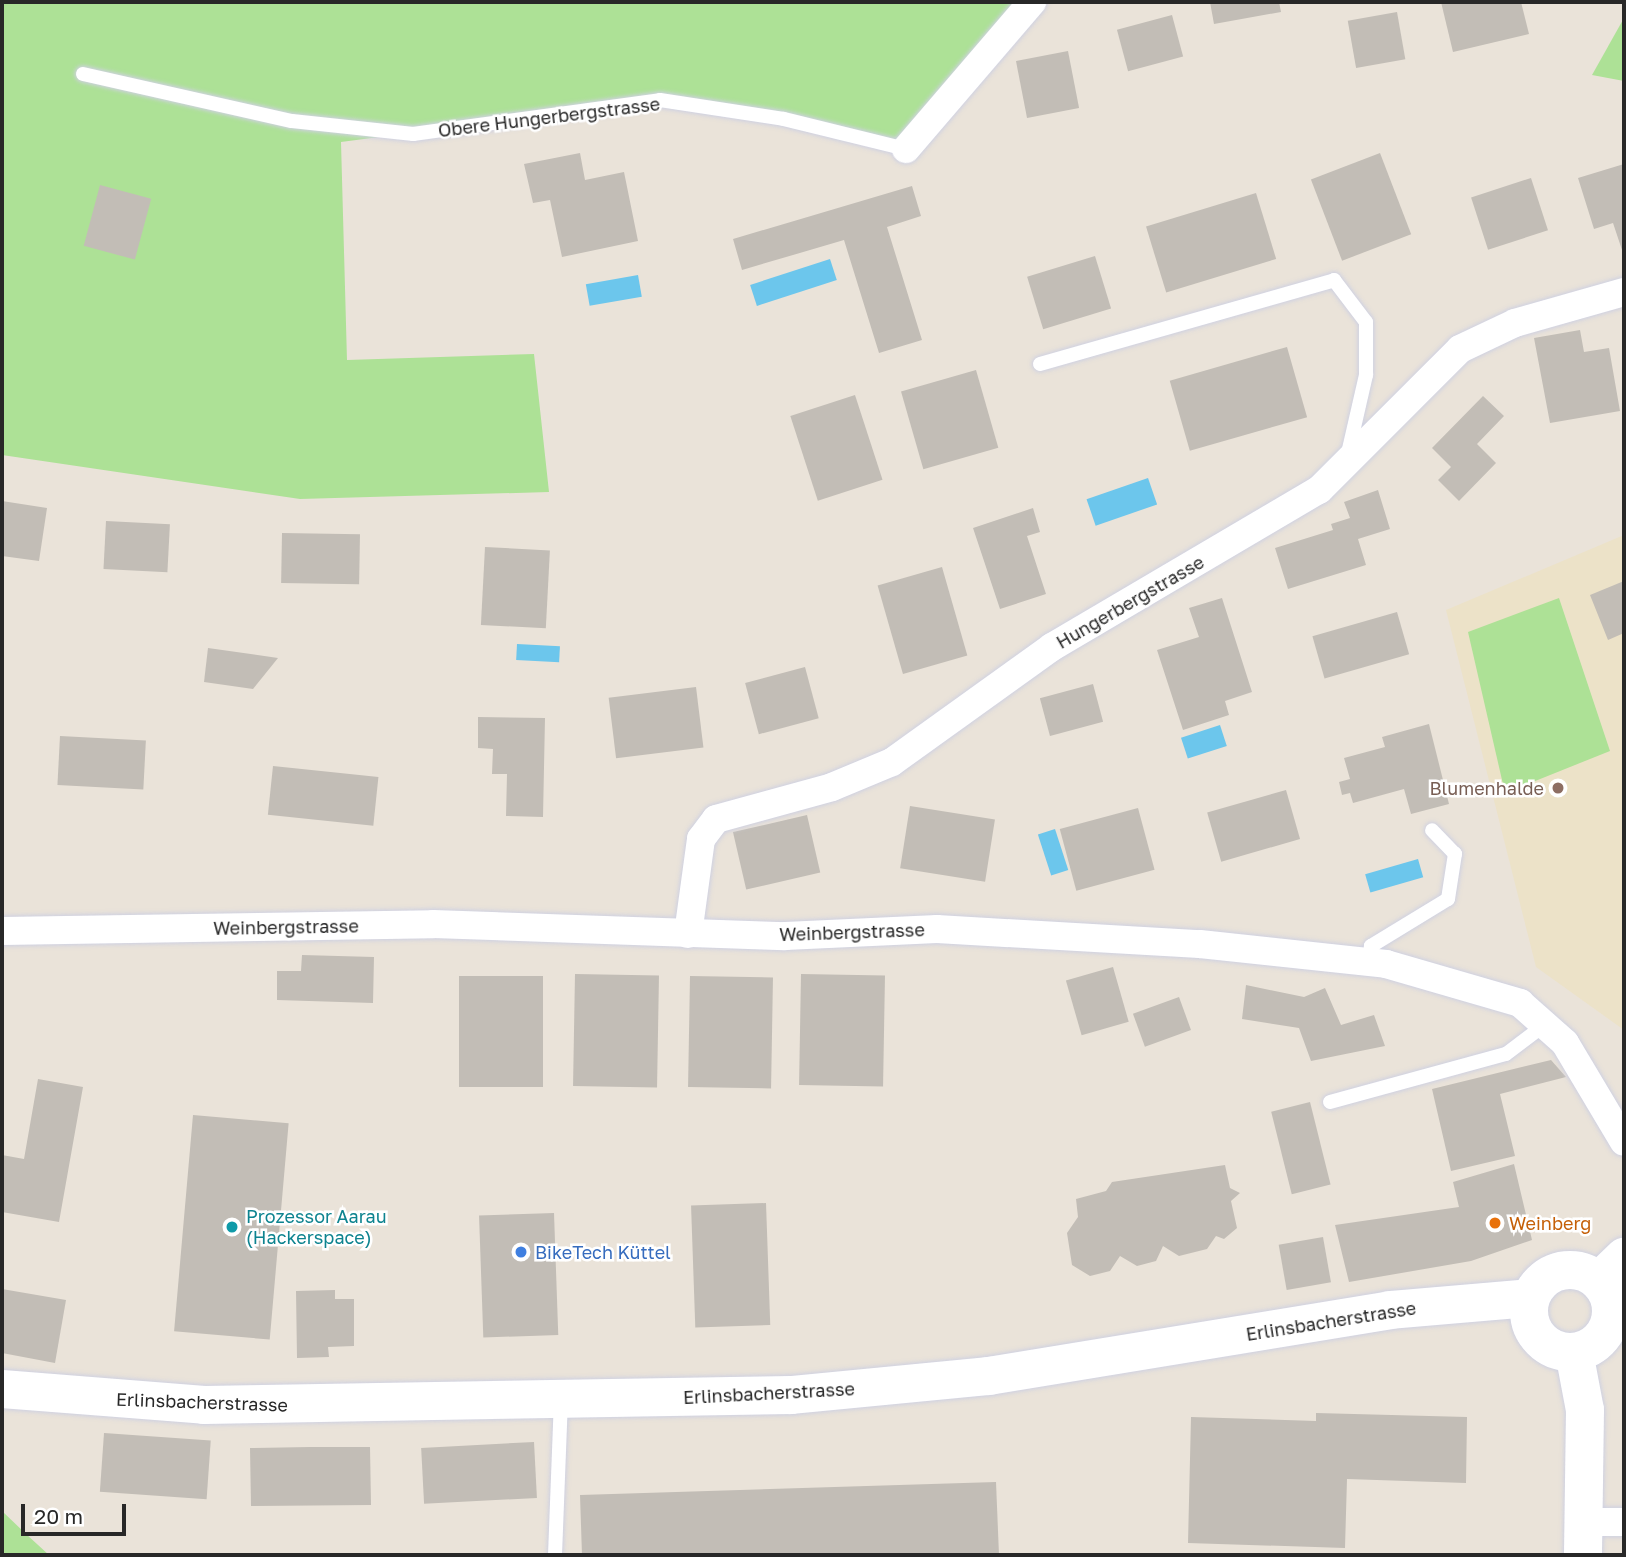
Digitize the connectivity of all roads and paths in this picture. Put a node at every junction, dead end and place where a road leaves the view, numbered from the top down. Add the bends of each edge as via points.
1 (1032, 2) edge
2 (83, 74) dead end
3 (906, 149) joint
4 (1624, 292) edge
5 (1040, 364) dead end
6 (1346, 466) junction
7 (1432, 830) dead end
8 (2, 931) edge
9 (688, 934) junction
10 (1369, 962) junction
11 (1543, 1026) junction
12 (1330, 1102) dead end
13 (1624, 1142) edge
14 (1612, 1269) edge
15 (1530, 1298) junction
16 (1574, 1352) junction
17 (2, 1389) edge
18 (561, 1401) junction
19 (1624, 1522) edge
20 (1583, 1538) edge
21 (555, 1555) edge

1 - 3 street, Obere Hungerbergstrasse
2 - 3 lane, Obere Hungerbergstrasse via 292,121 413,134 660,100 784,119
4 - 6 street, Hungerbergstrasse via 1505,327 1460,349
5 - 6 lane via 1334,280 1366,322 1366,375
6 - 9 street, Hungerbergstrasse via 1254,530 1052,647 892,762 832,788 716,819 701,839
7 - 10 lane via 1455,853 1448,899 1371,946
8 - 9 street, Weinbergstrasse via 447,924
9 - 10 street, Weinbergstrasse via 937,929
10 - 11 street, Weinbergstrasse via 1520,1003
11 - 12 lane via 1506,1054
11 - 13 street, Weinbergstrasse via 1565,1042
14 - 15 main road via 1560,1270
14 - 16 main road via 1607,1331
15 - 16 main road via 1537,1337
15 - 18 main road, Erlinsbacherstrasse via 1390,1310 979,1377 790,1395
16 - 20 main road via 1585,1410
17 - 18 main road, Erlinsbacherstrasse via 204,1405
18 - 21 lane
19 - 20 street

